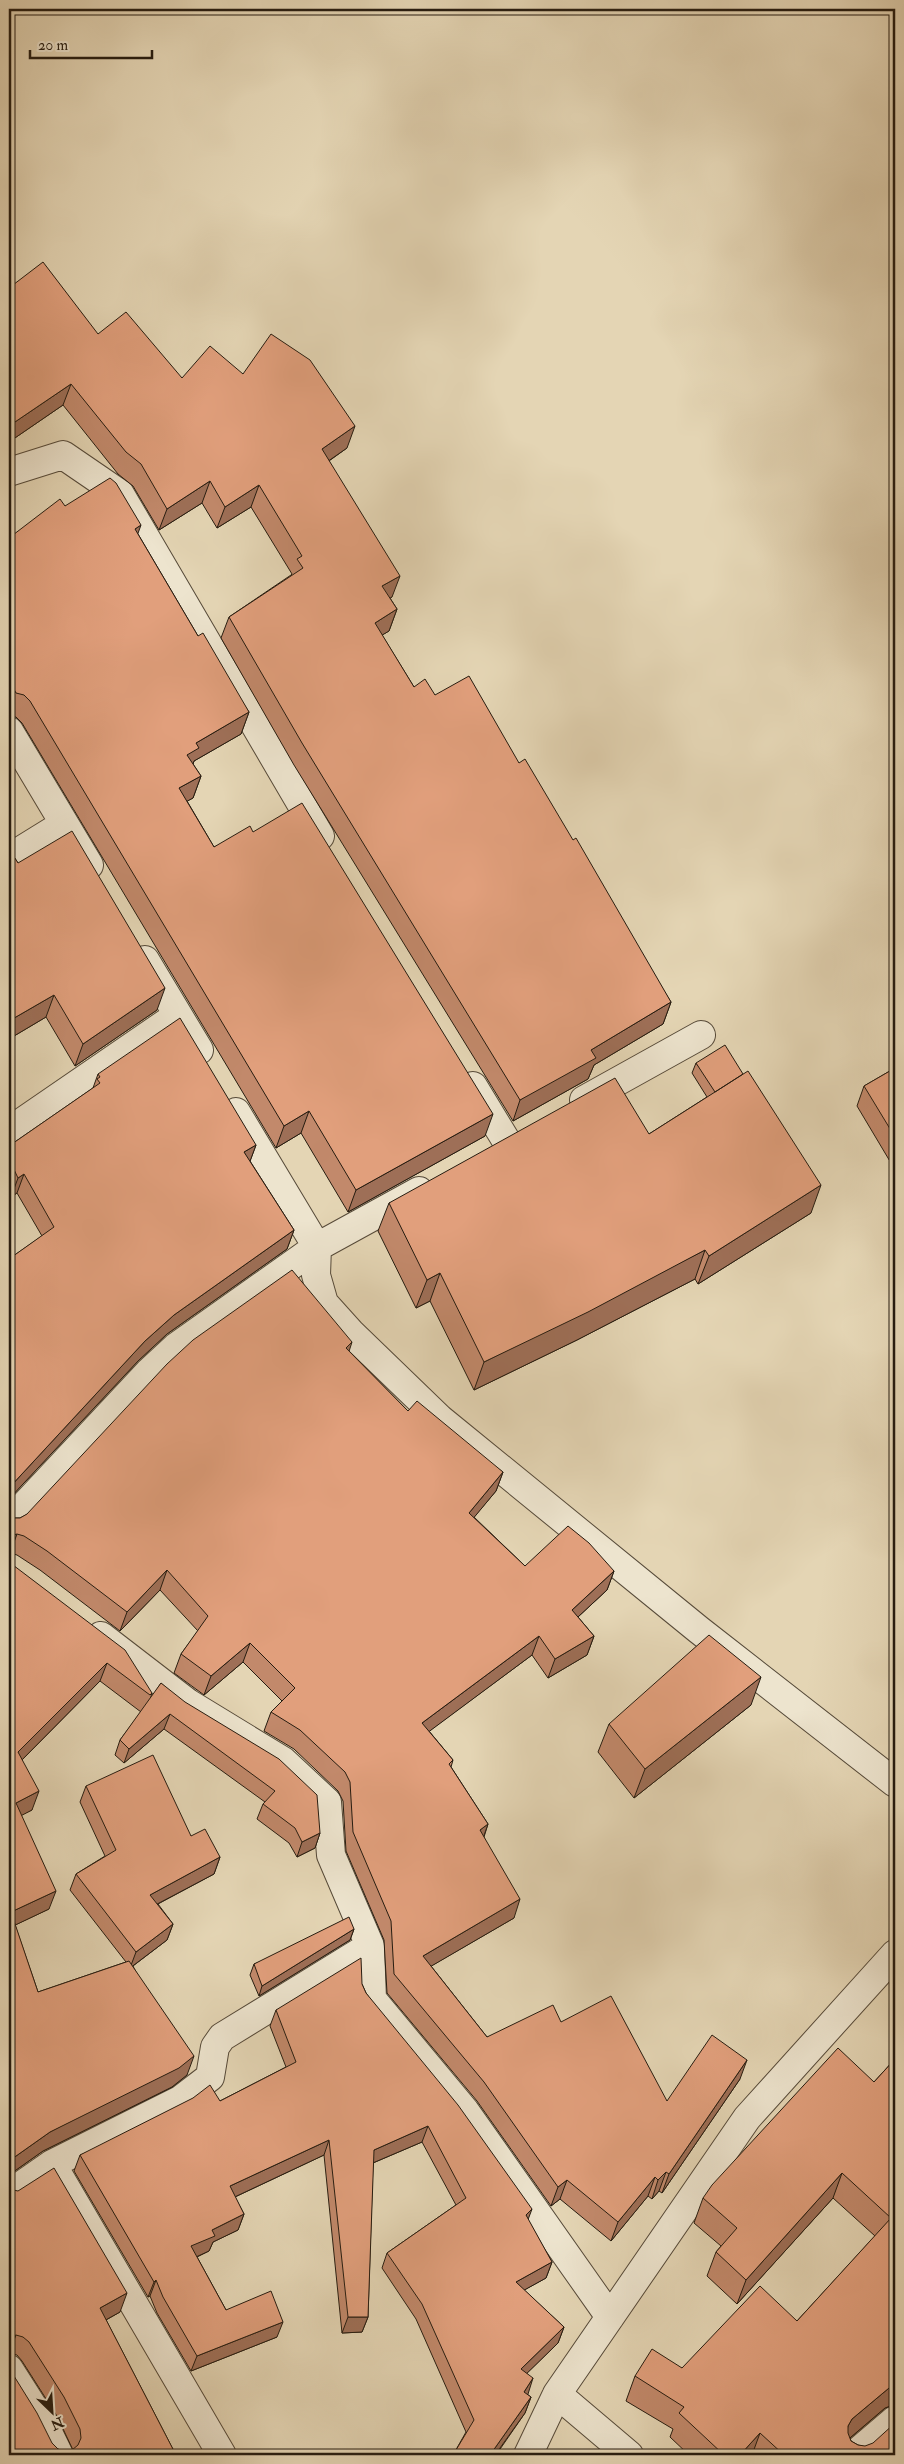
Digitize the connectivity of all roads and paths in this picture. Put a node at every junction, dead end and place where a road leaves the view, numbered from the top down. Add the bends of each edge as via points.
1 (9, 472) edge
2 (9, 731) edge
3 (64, 824) junction
4 (333, 857) edge
5 (9, 858) edge
6 (104, 890) edge
7 (134, 940) edge
8 (178, 1015) junction
9 (701, 1036) dead end
10 (461, 1067) edge
11 (566, 1110) edge
12 (532, 1128) edge
13 (9, 1131) edge
14 (507, 1142) junction
15 (481, 1156) edge
16 (438, 1180) edge
17 (317, 1246) junction
18 (9, 1522) edge
19 (79, 1619) edge
20 (895, 1784) edge
21 (370, 1946) junction
22 (895, 1954) edge
23 (52, 2164) junction
24 (9, 2194) edge
25 (610, 2317) junction
26 (9, 2369) edge
27 (557, 2394) junction
28 (895, 2420) edge
29 (59, 2455) edge
30 (222, 2455) edge
31 (528, 2455) edge
32 (629, 2455) edge
33 (854, 2455) edge

1 - 4 street via 63,455 120,494
2 - 3 street
3 - 5 street
3 - 6 street
7 - 8 street
8 - 13 street
8 - 17 street
9 - 11 street
10 - 14 street
12 - 14 street
14 - 15 street
16 - 17 street
17 - 18 street via 176,1347
17 - 20 street via 316,1275 324,1302 440,1419 699,1630
19 - 21 street via 188,1703 283,1762 327,1802 331,1854
21 - 23 street via 222,2037 215,2046 210,2077 180,2100
21 - 25 street via 372,2000 465,2111
22 - 25 street via 747,2118
23 - 24 street
23 - 30 street
25 - 27 street
26 - 29 street via 44,2424
27 - 31 street
27 - 32 street
28 - 33 street

